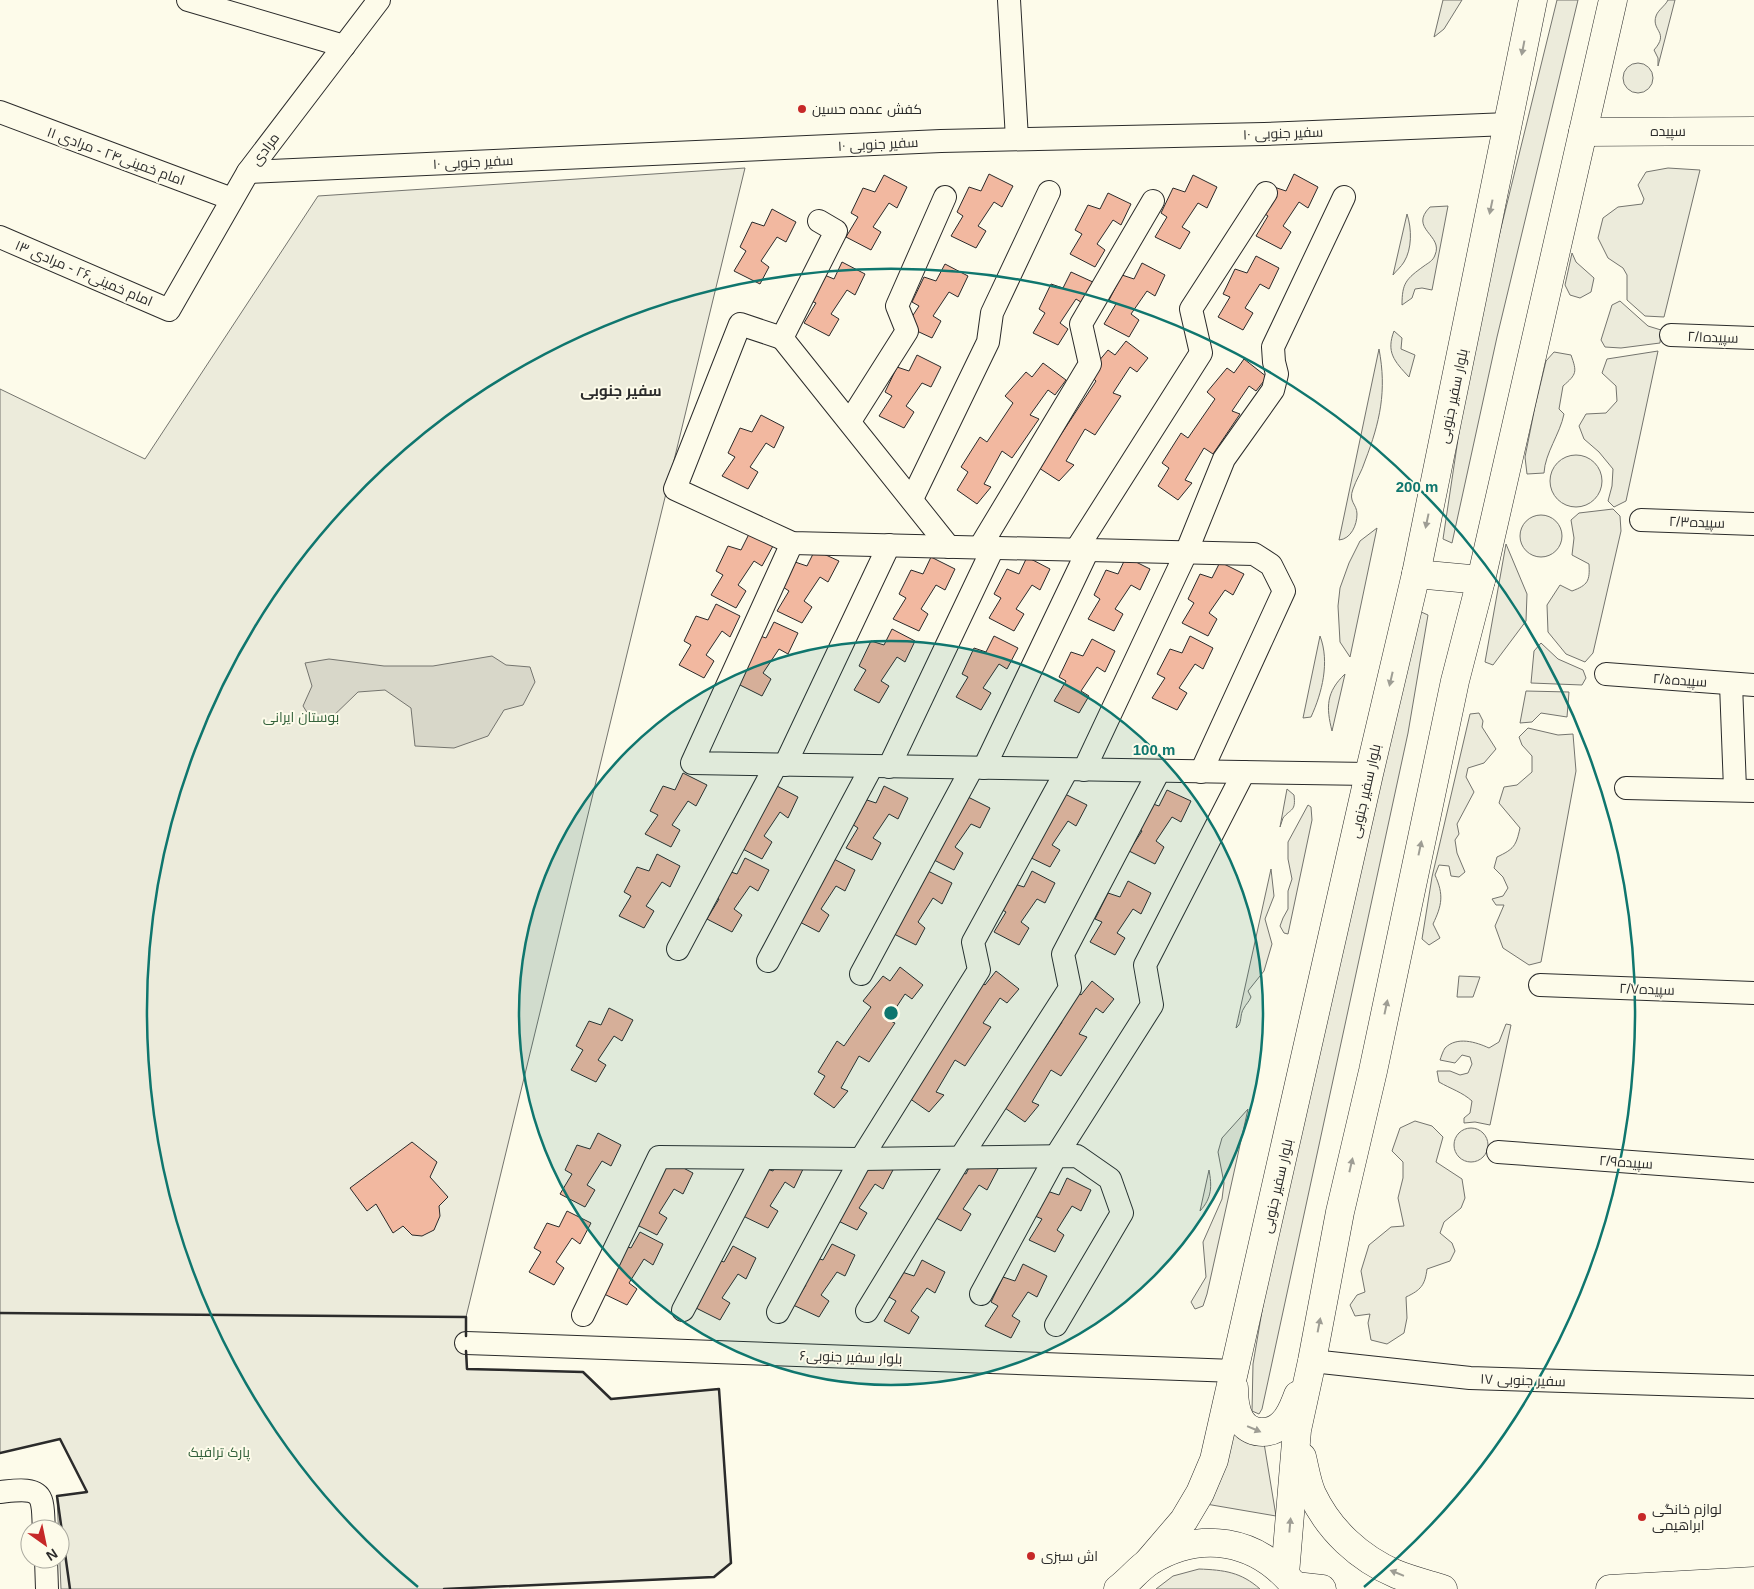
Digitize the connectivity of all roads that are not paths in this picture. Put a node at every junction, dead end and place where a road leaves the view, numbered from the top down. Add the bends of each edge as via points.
1 (188, 0) edge
2 (379, 0) edge
3 (1008, 0) edge
4 (1533, 0) edge
5 (1613, 0) edge
6 (344, 46) junction
7 (0, 112) edge
8 (1508, 124) junction
9 (1754, 131) edge
10 (1583, 132) junction
11 (1017, 139) junction
12 (248, 172) junction
13 (1049, 192) dead end
14 (1266, 193) dead end
15 (1344, 197) dead end
16 (945, 198) dead end
17 (232, 199) junction
18 (1153, 201) dead end
19 (819, 221) dead end
20 (0, 237) edge
21 (169, 310) joint
22 (1671, 335) dead end
23 (782, 338) junction
24 (1754, 338) edge
25 (850, 421) junction
26 (912, 499) junction
27 (1641, 520) dead end
28 (1754, 524) edge
29 (792, 542) junction
30 (888, 545) junction
31 (949, 547) junction
32 (986, 548) junction
33 (1082, 550) junction
34 (1186, 553) junction
35 (1416, 574) junction
36 (1481, 580) junction
37 (1606, 674) dead end
38 (1731, 684) junction
39 (1754, 685) edge
40 (780, 765) junction
41 (880, 766) junction
42 (978, 768) junction
43 (1076, 770) junction
44 (1159, 771) junction
45 (1201, 772) junction
46 (1244, 772) junction
47 (1369, 774) junction
48 (1626, 788) dead end
49 (1744, 790) edge
50 (678, 949) dead end
51 (768, 961) dead end
52 (861, 974) dead end
53 (1540, 985) dead end
54 (1754, 993) edge
55 (1498, 1152) dead end
56 (1056, 1156) junction
57 (961, 1157) junction
58 (762, 1158) junction
59 (861, 1159) junction
60 (1754, 1171) edge
61 (981, 1294) dead end
62 (683, 1310) dead end
63 (867, 1311) dead end
64 (778, 1312) dead end
65 (583, 1315) dead end
66 (1056, 1325) dead end
67 (466, 1343) dead end
68 (1312, 1361) junction
69 (1235, 1371) junction
70 (1744, 1387) edge
71 (1297, 1441) junction
72 (0, 1492) edge
73 (43, 1519) edge
74 (1148, 1562) junction
75 (46, 1569) edge
76 (1754, 1581) edge
77 (1292, 1583) edge
78 (1123, 1586) edge
79 (47, 1589) edge
80 (1322, 1589) edge
81 (1443, 1589) edge
82 (1610, 1589) edge

1 - 6 street
2 - 6 street, مرادی
3 - 11 street
4 -> 8 main road, بلوار سفیر جنوبی
5 - 10 main road
6 - 12 street, مرادی
7 - 17 street, امام خمینی۲۴ - مرادی ۱۱
8 - 11 street, سفیر جنوبی ۱۰ via 1264,134
8 -> 35 main road, بلوار سفیر جنوبی
9 - 10 main road, سپیده
10 - 36 main road
11 - 12 street, سفیر جنوبی ۱۰
12 - 17 street, مرادی
13 - 26 street via 992,313 988,342
14 - 33 street via 1191,309 1201,353
15 - 34 street via 1273,347 1277,374 1273,390 1224,459
16 - 25 street via 896,306 907,331
17 - 21 street, مرادی
18 - 32 street via 1081,324 1090,364
19 - 23 street via 836,231
20 - 21 street, امام خمینی۲۶ - مرادی ۱۳
22 - 24 street, سپیده۲/۱
23 - 25 street
23 - 29 street via 740,324 675,489
25 - 26 street
26 - 31 street
27 - 28 street, سپیده۲/۳
29 - 30 street
29 - 40 street via 692,764
30 - 31 street
30 - 40 street
31 - 32 street
32 - 33 street
32 - 41 street
33 - 34 street
33 - 42 street
34 - 43 street
34 - 45 street via 1254,554 1271,565 1284,591
35 - 36 main road
35 -> 47 main road, بلوار سفیر جنوبی
68 -> 36 main road via 1340,1212 1373,1071 1452,691
37 - 38 street, سپیده۲/۵
38 - 39 street, سپیده۲/۵
38 - 49 street
40 - 41 street
40 - 50 street
41 - 42 street
41 - 51 street
42 - 43 street
42 - 52 street
43 - 44 street
43 - 59 street via 974,942 979,970
44 - 45 street
44 - 57 street via 1063,954 1070,988
45 - 46 street
46 - 47 street
46 - 56 street via 1145,965 1152,1005
47 - 69 main road, بلوار سفیر جنوبی
48 - 49 street
53 - 54 street, سپیده۲/۷
55 - 60 street, سپیده۲/۹
56 - 57 street
56 - 61 street
56 - 66 street via 1077,1156 1110,1179 1122,1213
57 - 59 street
57 - 63 street
58 - 59 street
58 - 62 street
58 - 65 street via 659,1157
59 - 64 street
67 - 69 street, بلوار سفیر جنوبی۶
69 -> 68 main road via 1234,1396 1240,1420 1260,1433 1272,1431 1289,1416
68 - 70 street, سفیر جنوبی ۱۷ via 1470,1378
68 - 71 main road
69 - 74 main road, بلوار سفیر جنوبی via 1214,1460 1200,1493 1184,1520
77 -> 71 main road
81 -> 71 main road via 1396,1574 1347,1543 1328,1521 1311,1492
72 - 73 street via 35,1492 41,1499
74 - 77 main road via 1170,1550 1194,1543 1219,1542 1266,1558
74 - 78 main road
75 - 79 street
76 - 82 main road
77 - 80 main road

